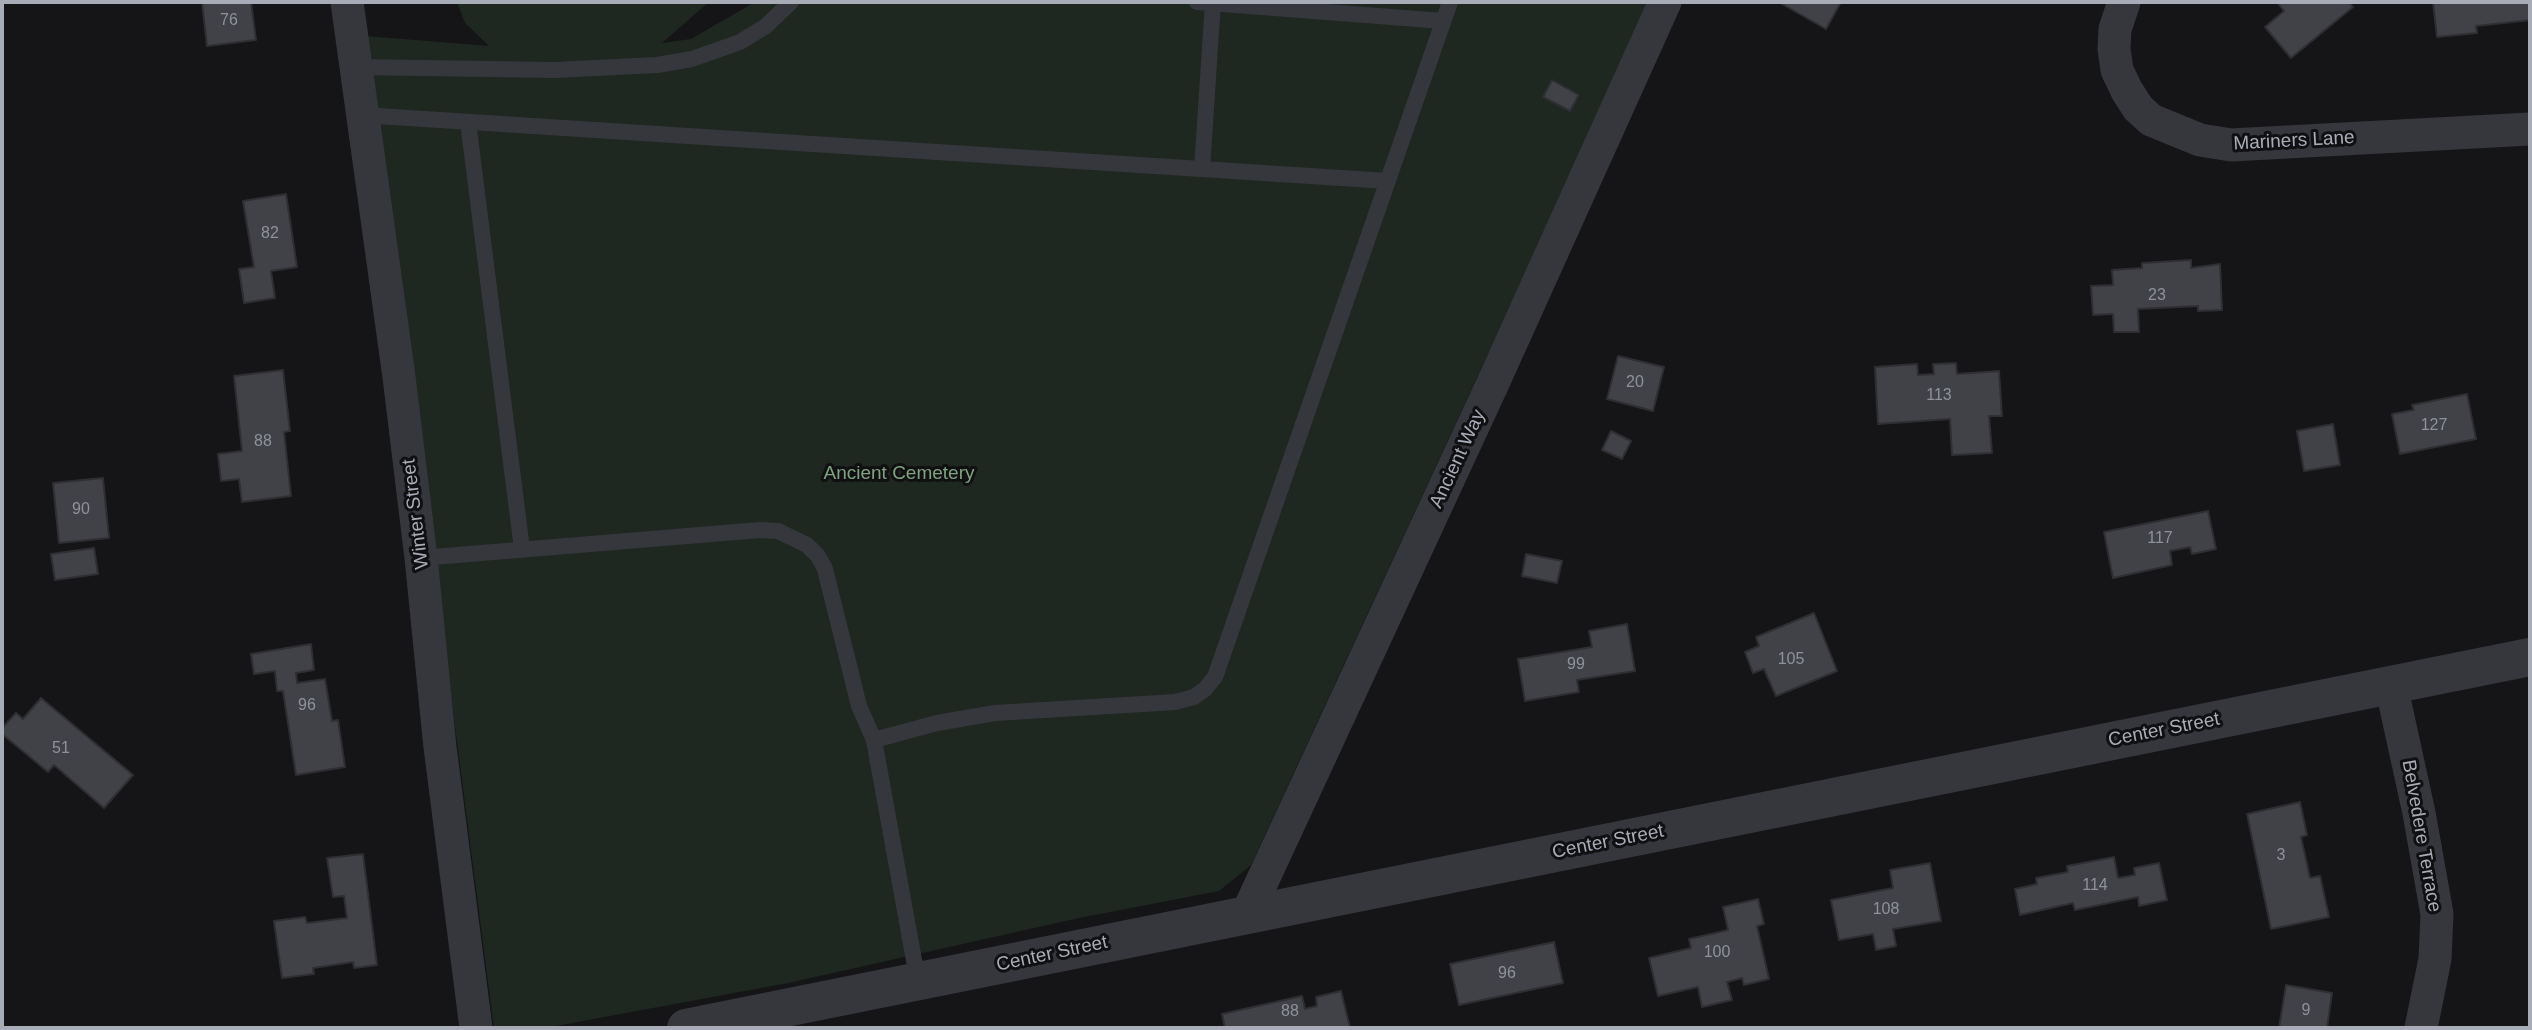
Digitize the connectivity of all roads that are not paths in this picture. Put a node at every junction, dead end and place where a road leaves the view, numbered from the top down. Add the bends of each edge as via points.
1 (347, 2) edge
2 (791, 2) edge
3 (1208, 2) edge
4 (1450, 2) edge
5 (1665, 2) edge
6 (2124, 2) edge
7 (1443, 21) junction
8 (356, 66) junction
9 (362, 116) junction
10 (468, 122) junction
11 (2530, 129) edge
12 (1202, 169) junction
13 (1388, 181) junction
14 (522, 549) junction
15 (421, 558) junction
16 (2530, 657) edge
17 (2391, 685) junction
18 (874, 740) junction
19 (1247, 914) junction
20 (918, 982) junction
21 (704, 1026) edge
22 (476, 1028) edge
23 (2421, 1028) edge

1 - 8 street, Winter Street
2 - 8 lane via 740,42 692,60 555,70
3 - 7 lane
3 - 12 lane
4 - 7 lane
5 - 19 street, Ancient Way
6 - 11 street, Mariners Lane via 2114,49 2127,91 2151,120 2200,141 2231,145
7 - 13 lane
8 - 9 street, Winter Street
9 - 10 lane
9 - 15 street, Winter Street
10 - 12 lane
10 - 14 lane
12 - 13 lane
13 - 18 lane via 1215,677 1205,689 1175,702 986,714
14 - 15 lane
14 - 18 lane via 760,530 793,537 807,545 825,569 859,706
15 - 22 street, Winter Street
16 - 17 street, Center Street
17 - 19 street, Center Street
17 - 23 street, Belvedere Terrace via 2437,914 2435,959
18 - 20 lane
19 - 20 street, Center Street
20 - 21 street, Center Street

